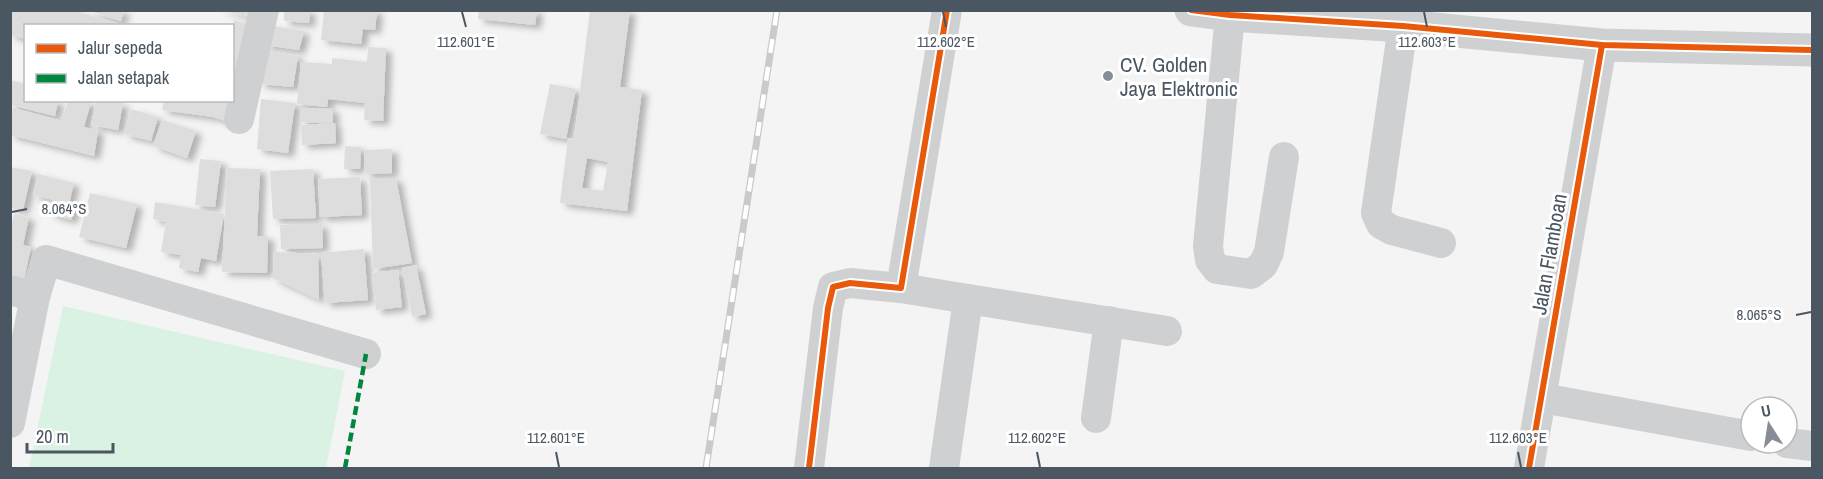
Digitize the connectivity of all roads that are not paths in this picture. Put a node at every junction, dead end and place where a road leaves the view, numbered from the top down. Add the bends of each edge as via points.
1 (264, 10) edge
2 (947, 10) edge
3 (1191, 10) edge
4 (1230, 15) junction
5 (1402, 26) junction
6 (1602, 45) junction
7 (1812, 50) edge
8 (238, 119) dead end
9 (1284, 157) dead end
10 (1441, 243) dead end
11 (901, 288) junction
12 (23, 293) edge
13 (968, 299) junction
14 (1110, 321) junction
15 (1167, 331) dead end
16 (366, 354) dead end
17 (1542, 398) junction
18 (1096, 417) dead end
19 (10, 423) edge
20 (1739, 434) edge
21 (809, 468) edge
22 (944, 468) edge
23 (1529, 468) edge

1 - 8 street
2 - 11 street
3 - 4 street
4 - 5 street
4 - 9 street via 1208,246 1210,260 1217,269 1251,274 1263,265 1269,252
5 - 6 street
5 - 10 street via 1376,213 1381,224 1392,230
6 - 7 street
6 - 17 street, Jalan Flamboan
11 - 13 street
11 - 21 street via 850,283 833,287
12 - 16 street via 46,260
12 - 19 street
13 - 14 street
13 - 22 street
14 - 15 street
14 - 18 street
17 - 20 street
17 - 23 street, Jalan Flamboan

